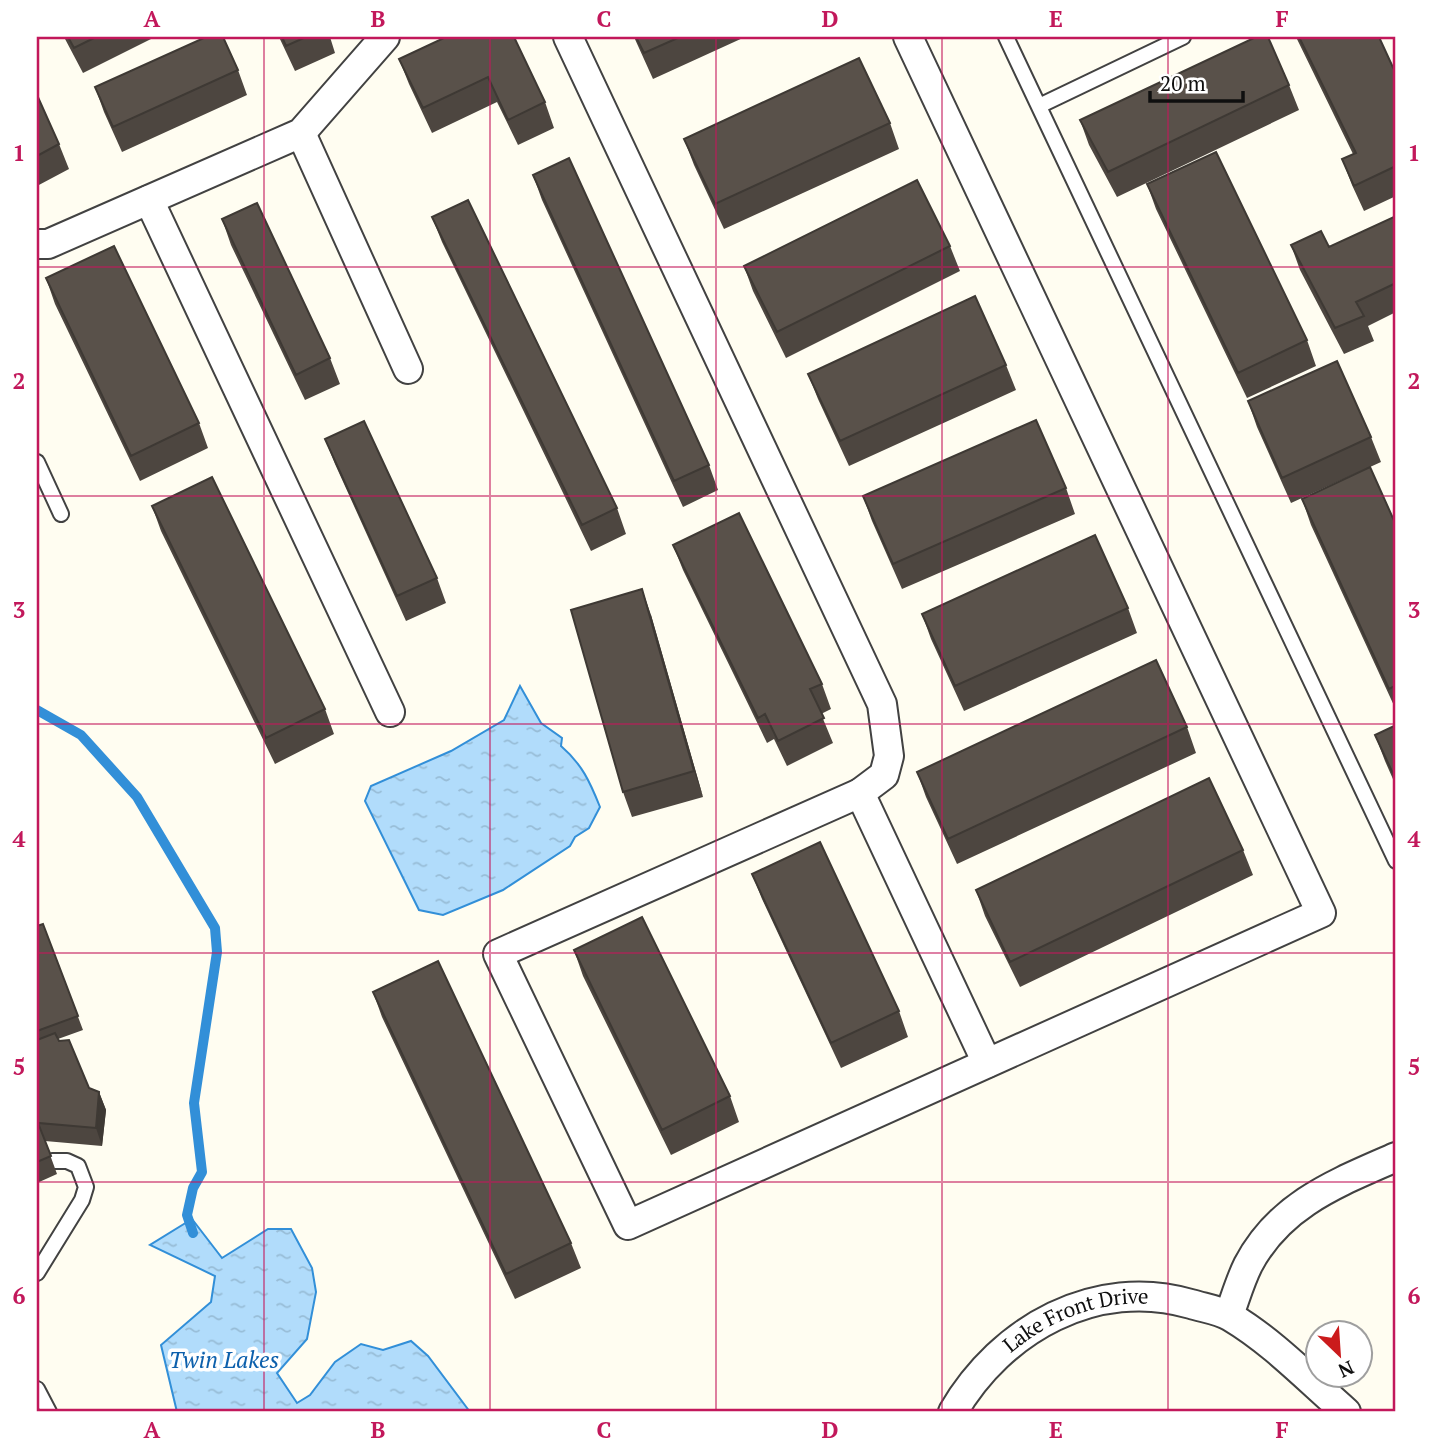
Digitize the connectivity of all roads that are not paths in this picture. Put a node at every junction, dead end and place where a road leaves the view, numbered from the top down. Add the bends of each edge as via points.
1 (385, 37) edge
2 (568, 37) edge
3 (908, 37) edge
4 (1006, 37) edge
5 (1183, 37) edge
6 (1039, 106) junction
7 (301, 133) junction
8 (149, 200) junction
9 (37, 244) edge
10 (408, 369) dead end
11 (38, 468) edge
12 (61, 514) dead end
13 (390, 712) dead end
14 (860, 793) junction
15 (1396, 861) edge
16 (987, 1063) junction
17 (1396, 1157) edge
18 (52, 1161) dead end
19 (37, 1273) edge
20 (1229, 1315) junction
21 (37, 1389) edge
22 (49, 1412) edge
23 (953, 1412) edge
24 (1346, 1412) edge

1 - 7 street
2 - 14 street via 882,704 888,755 884,775
3 - 16 street via 1321,913
4 - 6 lane
5 - 6 lane
6 - 15 lane
7 - 8 street
7 - 10 street
8 - 9 street via 48,244
8 - 13 street
11 - 12 lane
14 - 16 street
14 - 16 street via 498,954 628,1225
17 - 20 street via 1299,1204 1269,1232
18 - 19 lane via 78,1166 86,1186
20 - 23 street, Lake Front Drive via 1169,1298 1132,1294 1097,1299 1062,1312 1029,1332 992,1362
20 - 24 street, Lake Front Drive
21 - 22 lane

